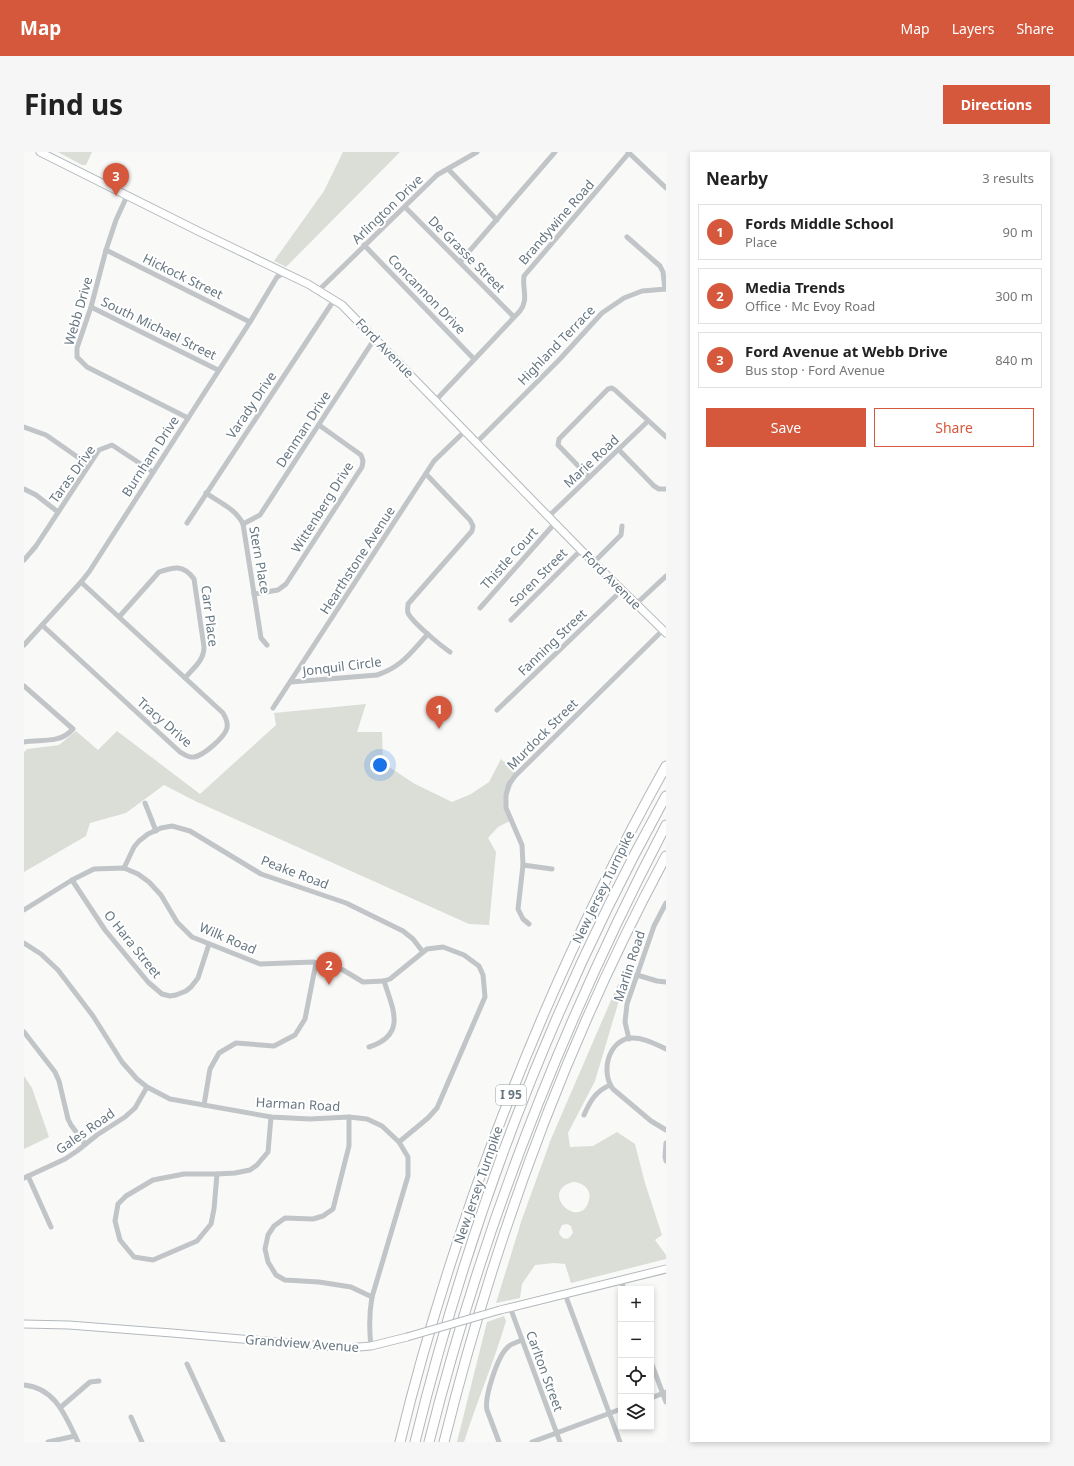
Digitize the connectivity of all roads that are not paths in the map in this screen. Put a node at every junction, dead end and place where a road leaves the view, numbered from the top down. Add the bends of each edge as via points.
1 (40, 152) edge
2 (477, 152) edge
3 (556, 152) edge
4 (629, 153) edge
5 (448, 169) junction
6 (666, 188) edge
7 (127, 196) junction
8 (405, 207) junction
9 (497, 220) junction
10 (627, 237) dead end
11 (364, 245) junction
12 (106, 250) junction
13 (460, 262) junction
14 (284, 273) junction
15 (666, 289) edge
16 (318, 291) junction
17 (334, 300) junction
18 (91, 307) junction
19 (514, 317) junction
20 (250, 322) junction
21 (375, 338) junction
22 (474, 359) junction
23 (218, 370) junction
24 (436, 400) junction
25 (188, 418) junction
26 (648, 421) junction
27 (319, 425) junction
28 (24, 427) edge
29 (466, 430) junction
30 (666, 437) edge
31 (477, 442) junction
32 (619, 450) junction
33 (89, 465) junction
34 (153, 472) junction
35 (426, 474) junction
36 (589, 477) junction
37 (24, 489) edge
38 (666, 489) edge
39 (206, 493) junction
40 (58, 512) junction
41 (549, 516) junction
42 (187, 523) dead end
43 (555, 523) junction
44 (243, 524) junction
45 (622, 526) dead end
46 (582, 550) junction
47 (24, 560) edge
48 (594, 562) junction
49 (666, 576) edge
50 (81, 582) junction
51 (622, 590) junction
52 (254, 594) junction
53 (636, 604) junction
54 (480, 608) dead end
55 (119, 617) junction
56 (511, 620) dead end
57 (42, 625) junction
58 (664, 632) edge
59 (428, 634) junction
60 (24, 645) edge
61 (267, 645) dead end
62 (450, 652) dead end
63 (184, 678) junction
64 (290, 682) junction
65 (24, 686) edge
66 (274, 708) dead end
67 (497, 710) dead end
68 (24, 742) edge
69 (666, 766) edge
70 (666, 796) edge
71 (145, 803) dead end
72 (666, 825) edge
73 (156, 831) junction
74 (666, 856) edge
75 (523, 865) junction
76 (124, 868) junction
77 (552, 869) dead end
78 (72, 880) junction
79 (666, 903) edge
80 (24, 910) edge
81 (664, 910) edge
82 (528, 924) dead end
83 (24, 943) edge
84 (209, 944) junction
85 (424, 952) junction
86 (316, 963) junction
87 (637, 974) junction
88 (384, 981) junction
89 (666, 982) edge
90 (24, 1032) edge
91 (629, 1038) junction
92 (369, 1047) dead end
93 (666, 1049) edge
94 (610, 1085) junction
95 (147, 1087) junction
96 (204, 1105) junction
97 (584, 1115) dead end
98 (271, 1117) junction
99 (349, 1117) junction
100 (666, 1130) edge
101 (399, 1142) junction
102 (666, 1143) edge
103 (85, 1144) junction
104 (666, 1161) edge
105 (217, 1174) junction
106 (26, 1177) edge
107 (50, 1227) dead end
108 (666, 1269) edge
109 (621, 1281) junction
110 (623, 1286) edge
111 (565, 1294) junction
112 (372, 1297) junction
113 (510, 1307) junction
114 (24, 1324) edge
115 (522, 1340) junction
116 (371, 1346) junction
117 (187, 1364) dead end
118 (654, 1369) edge
119 (99, 1381) dead end
120 (24, 1385) edge
121 (664, 1393) edge
122 (654, 1397) edge
123 (666, 1402) edge
124 (61, 1407) junction
125 (618, 1410) edge
126 (609, 1413) junction
127 (131, 1417) dead end
128 (556, 1433) junction
129 (75, 1436) junction
130 (48, 1442) edge
131 (78, 1442) edge
132 (142, 1442) edge
133 (224, 1442) edge
134 (400, 1442) edge
135 (415, 1442) edge
136 (429, 1442) edge
137 (444, 1442) edge
138 (499, 1442) edge
139 (532, 1442) edge
140 (560, 1442) edge
141 (620, 1442) edge

1 - 7 street, Ford Avenue
2 - 5 street, Arlington Drive
3 - 9 street
4 - 6 street
4 - 19 street, Brandywine Road via 524,276 526,298 524,305
5 - 8 street, Arlington Drive via 437,175
5 - 9 street
7 - 12 street, Webb Drive
7 - 14 street, Ford Avenue
8 - 11 street, Arlington Drive
8 - 13 street, De Grasse Street
9 - 13 street
10 - 15 street via 660,266
11 - 16 street, Arlington Drive
11 - 22 street, Concannon Drive
12 - 18 street, Webb Drive
12 - 20 street, Hickock Street
13 - 19 street, De Grasse Street
14 - 16 street, Ford Avenue
14 - 20 street, Burnham Drive via 277,277
15 - 31 street, Highland Terrace via 642,291 624,298 602,312 559,360
16 - 17 street, Ford Avenue
17 - 21 street, Ford Avenue via 342,304
17 - 39 street, Varady Drive
18 - 23 street, South Michael Street
18 - 25 street, Webb Drive via 77,348 77,358 86,367
19 - 22 street, Brandywine Road
20 - 23 street, Burnham Drive
21 - 24 street, Ford Avenue
21 - 27 street, Denman Drive
22 - 24 street, Brandywine Road
23 - 25 street, Burnham Drive
24 - 29 street, Ford Avenue
25 - 34 street, Burnham Drive
26 - 30 street
26 - 32 street, Marie Road
26 - 36 street via 612,388 604,392 558,442
27 - 44 street, Denman Drive via 260,515
27 - 52 street, Wittenberg Drive via 361,454 362,467 286,584 278,590
28 - 33 street via 46,435
29 - 31 street, Ford Avenue
29 - 35 street, Hearthstone Avenue via 434,461
31 - 41 street, Ford Avenue
32 - 36 street, Marie Road
32 - 38 street via 654,486
33 - 34 street, Taras Drive via 99,450 112,445
33 - 40 street, Taras Drive
34 - 50 street, Burnham Drive
35 - 59 street via 473,526 408,604 409,615
35 - 64 street, Hearthstone Avenue
36 - 41 street, Marie Road
37 - 40 street
39 - 42 street, Varady Drive
39 - 44 street, Stern Place via 240,517
40 - 47 street, Taras Drive
41 - 43 street, Ford Avenue
43 - 46 street, Ford Avenue
43 - 54 street, Thistle Court
44 - 52 street, Stern Place
45 - 48 street via 621,535
46 - 48 street, Ford Avenue
46 - 56 street, Soren Street
48 - 51 street, Ford Avenue
49 - 53 street
50 - 55 street, Tracy Drive
50 - 57 street, Burnham Drive
51 - 53 street, Ford Avenue
51 - 67 street, Fanning Street
52 - 61 street, Stern Place via 261,638
53 - 58 street, Ford Avenue
55 - 63 street, Tracy Drive
55 - 63 street, Carr Place via 159,572 180,567 188,571 194,579 204,654
57 - 60 street, Burnham Drive
57 - 63 street, Tracy Drive via 180,752 194,757 210,749 225,734 227,720 223,713
58 - 75 street, Murdock Street via 509,784 506,808 522,845
59 - 62 street
59 - 64 street, Jonquil Circle via 402,663 388,672
64 - 66 street, Hearthstone Avenue
65 - 68 street via 73,729 58,740
69 - 134 highway, New Jersey Turnpike / I 95 via 582,929 508,1102 449,1268
70 - 135 highway, New Jersey Turnpike / I 95 via 596,933 518,1114 451,1309
71 - 73 street
72 - 136 highway, New Jersey Turnpike / I 95 via 598,961 530,1121 462,1320
73 - 76 street, Peake Road via 139,841
73 - 85 street, Peake Road via 172,826 190,831 261,874 346,904 403,931
74 - 137 highway via 600,991 541,1134 490,1280 458,1384
75 - 77 street
75 - 82 street, Murdock Street via 518,909
76 - 78 street, Wilk Road via 94,869
76 - 84 street, Wilk Road via 149,882 192,937
78 - 80 street, Wilk Road
78 - 84 street, O Hara Street via 105,930 148,982 162,994 176,995 191,987 198,978
79 - 81 street, Marlin Road
81 - 87 street, Marlin Road via 654,926
83 - 95 street, Harman Road via 58,970 93,1016 122,1062
84 - 86 street, Wilk Road via 260,964
85 - 88 street, Wilk Road via 390,980
85 - 101 street, Wilk Road via 440,947 464,955 479,966 483,975 485,997 438,1108
86 - 88 street, Wilk Road via 343,970 363,982
86 - 96 street via 306,1019 295,1035 274,1046 236,1043 219,1053 210,1069
87 - 89 street
87 - 91 street, Marlin Road via 625,1013
88 - 92 street via 394,1014 393,1025 390,1035 381,1043
90 - 103 street via 56,1072 68,1119
91 - 93 street via 644,1039
91 - 94 street via 618,1045 610,1055 607,1073
94 - 97 street via 591,1100
94 - 100 street via 651,1121
95 - 96 street, Harman Road via 170,1098
95 - 103 street, Gales Road via 135,1108
96 - 98 street, Harman Road
98 - 99 street, Harman Road
98 - 105 street via 268,1152 257,1165 235,1174
99 - 101 street, Harman Road via 367,1119 382,1126
99 - 112 street via 349,1146 333,1209 313,1219 285,1218 274,1226 268,1235 265,1249 268,1262 276,1275 285,1280 351,1287
101 - 112 street, Harman Road via 408,1157 408,1176
102 - 104 street
103 - 106 street, Gales Road via 65,1159
105 - 105 street via 184,1174 153,1180 126,1196 118,1204 115,1221 120,1240 134,1257 153,1260 197,1241 210,1224
106 - 107 street
108 - 109 street, Grandview Avenue
109 - 110 street
109 - 111 street, Grandview Avenue
111 - 113 street, Grandview Avenue
111 - 126 street
112 - 116 street, Harman Road via 369,1325
113 - 115 street, Carlton Street
113 - 116 street, Grandview Avenue, bridge
114 - 116 street, Grandview Avenue via 166,1332 340,1348
115 - 128 street, Carlton Street
115 - 138 street via 508,1346 501,1356 486,1399 487,1410
117 - 133 street
118 - 121 street
119 - 124 street via 90,1382
120 - 124 street via 41,1390
121 - 122 street
121 - 123 street
124 - 129 street
125 - 126 street
126 - 128 street
126 - 141 street
127 - 132 street
128 - 139 street
128 - 140 street, Carlton Street
129 - 130 street
129 - 131 street

